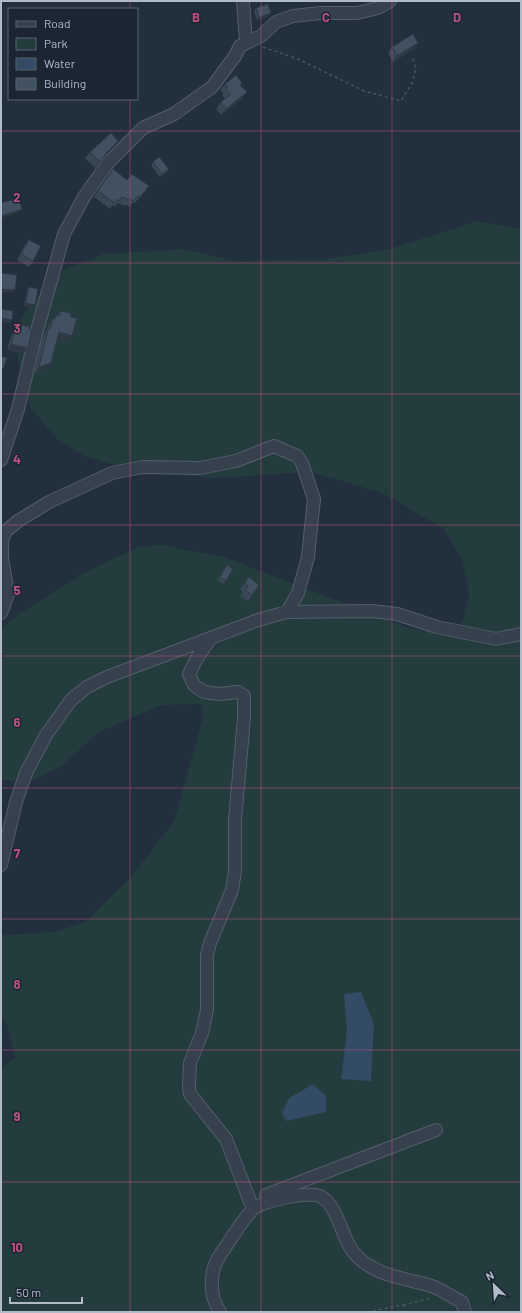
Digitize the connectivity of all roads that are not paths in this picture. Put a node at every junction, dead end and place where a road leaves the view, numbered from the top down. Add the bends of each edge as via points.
1 (243, 1) edge
2 (390, 1) edge
3 (246, 42) junction
4 (1, 460) edge
5 (287, 612) junction
6 (1, 613) edge
7 (521, 634) edge
8 (211, 638) junction
9 (1, 864) edge
10 (436, 1130) dead end
11 (251, 1205) junction
12 (220, 1312) edge
13 (465, 1312) edge

1 - 3 street
2 - 3 street via 378,8 357,13 293,16 276,22 261,36
3 - 4 street via 240,46 212,87 174,114 143,128 108,163 84,197 64,234 18,409
5 - 6 street via 298,593 308,558 314,499 302,463 297,456 274,446 236,461 200,468 143,467 112,473 49,502 18,521 6,531 2,540 8,594
5 - 7 street via 372,611 397,614 437,627 496,639
5 - 8 street
8 - 9 street via 107,677 87,687 71,700 46,735 26,773
8 - 11 street via 196,658 189,674 194,686 204,692 238,692 244,696 244,718 235,820 235,871 232,890 207,955 206,1010 202,1033 190,1063 189,1088 190,1094 226,1138
10 - 11 street
11 - 12 street via 216,1260 212,1291
11 - 13 street via 293,1195 321,1196 332,1207 348,1244 361,1260 399,1278 433,1287 462,1302

